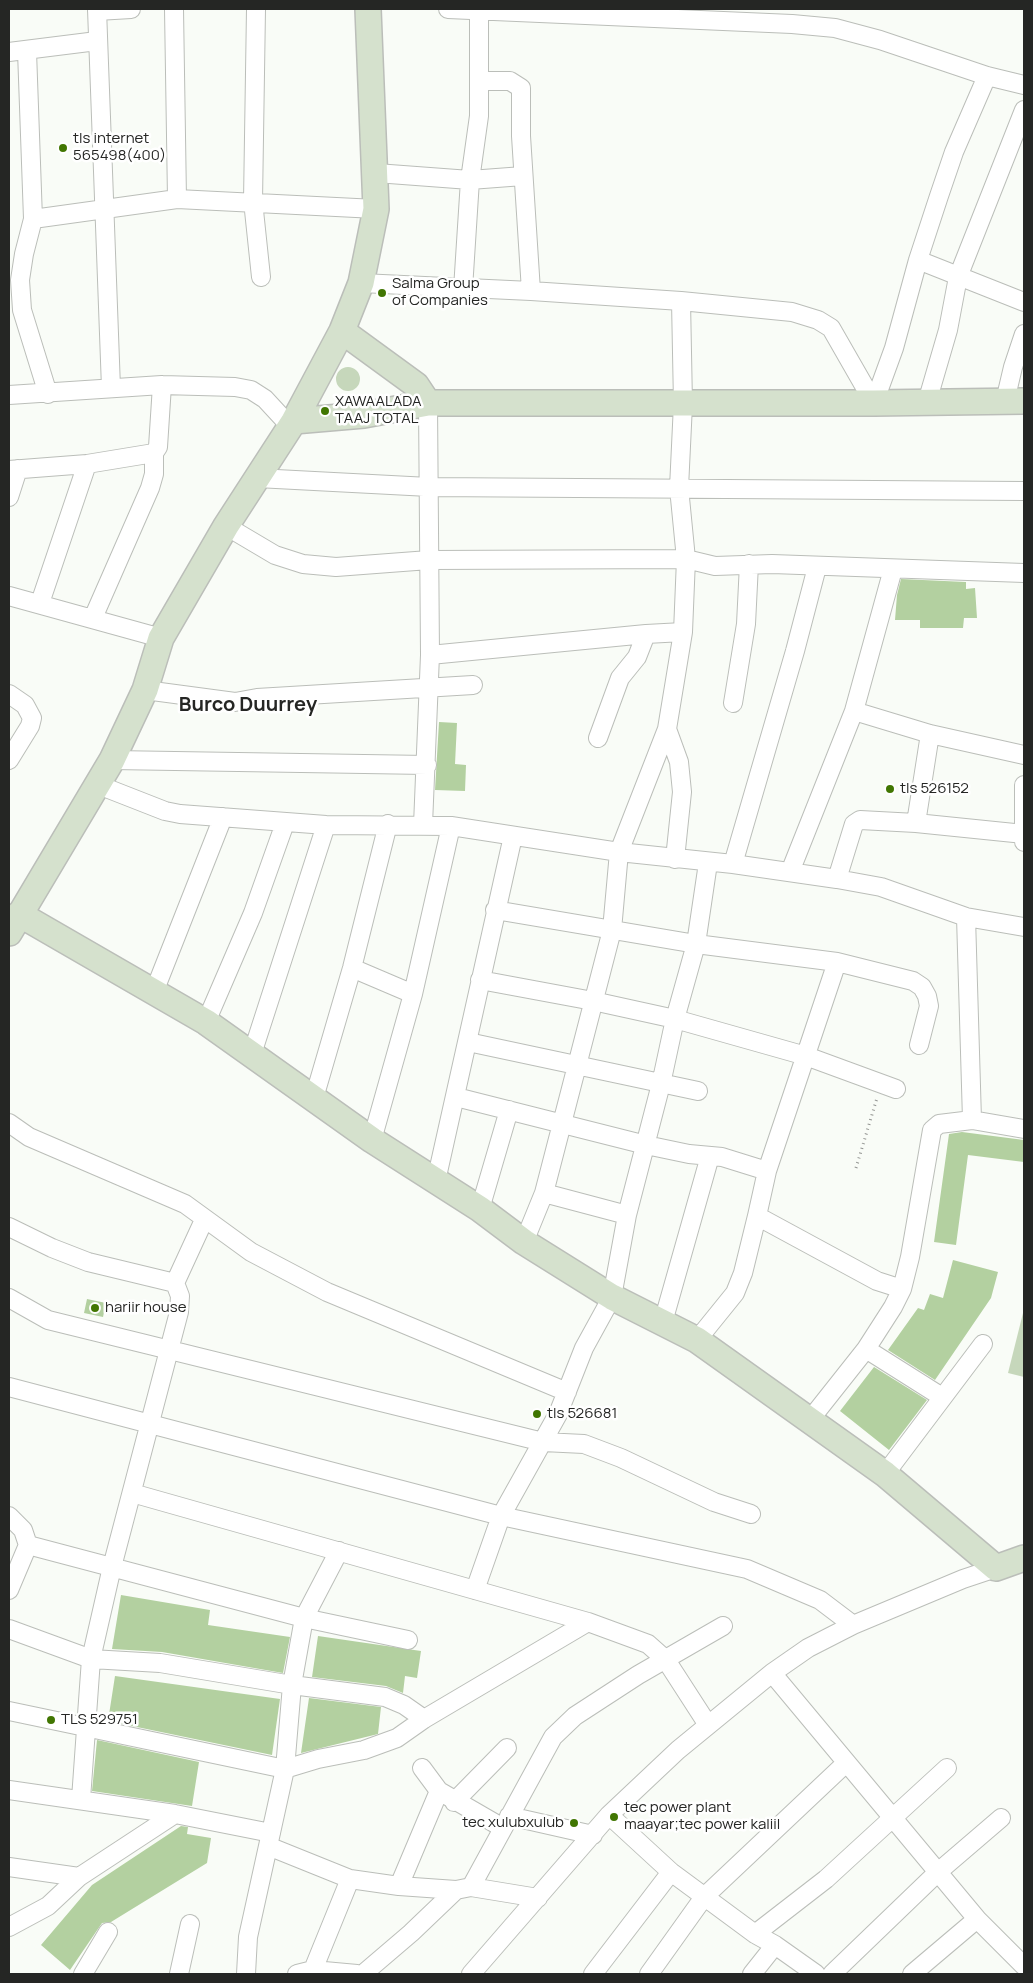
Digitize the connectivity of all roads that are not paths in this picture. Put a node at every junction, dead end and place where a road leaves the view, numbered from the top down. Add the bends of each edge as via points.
1 (132, 9) edge
2 (174, 9) edge
3 (256, 9) edge
4 (368, 9) edge
5 (448, 9) edge
6 (97, 10) edge
7 (479, 10) edge
8 (97, 41) junction
9 (27, 51) junction
10 (9, 52) edge
11 (986, 76) junction
12 (480, 81) junction
13 (1024, 84) edge
14 (1024, 110) edge
15 (376, 173) junction
16 (523, 176) junction
17 (470, 180) junction
18 (177, 199) junction
19 (253, 201) junction
20 (105, 209) junction
21 (376, 209) junction
22 (33, 218) junction
23 (918, 260) junction
24 (261, 277) dead end
25 (958, 277) junction
26 (362, 283) junction
27 (464, 290) junction
28 (531, 291) junction
29 (681, 301) junction
30 (1024, 302) edge
31 (342, 331) junction
32 (1024, 334) edge
33 (162, 385) junction
34 (111, 388) junction
35 (48, 394) junction
36 (9, 395) edge
37 (1015, 401) edge
38 (927, 402) junction
39 (428, 403) junction
40 (683, 404) junction
41 (874, 404) junction
42 (292, 423) junction
43 (154, 453) junction
44 (88, 464) junction
45 (13, 469) edge
46 (257, 478) junction
47 (429, 487) junction
48 (679, 488) junction
49 (1024, 491) edge
50 (9, 497) edge
51 (226, 526) junction
52 (429, 560) junction
53 (686, 560) junction
54 (749, 564) junction
55 (817, 567) junction
56 (893, 569) junction
57 (1024, 573) edge
58 (9, 596) edge
59 (40, 603) junction
60 (93, 618) junction
61 (683, 632) junction
62 (646, 634) junction
63 (161, 638) junction
64 (430, 655) junction
65 (473, 686) dead end
66 (429, 688) junction
67 (145, 690) junction
68 (9, 694) edge
69 (733, 702) dead end
70 (854, 711) junction
71 (667, 729) junction
72 (930, 734) junction
73 (598, 738) dead end
74 (1024, 755) edge
75 (9, 760) edge
76 (112, 760) junction
77 (427, 765) junction
78 (96, 784) junction
79 (1024, 785) edge
80 (223, 818) junction
81 (916, 822) junction
82 (285, 823) junction
83 (388, 824) junction
84 (326, 825) junction
85 (423, 825) junction
86 (451, 826) junction
87 (1024, 834) edge
88 (513, 836) junction
89 (1024, 842) edge
90 (619, 852) junction
91 (675, 859) junction
92 (708, 863) junction
93 (733, 864) junction
94 (790, 872) junction
95 (838, 879) junction
96 (495, 910) junction
97 (966, 917) junction
98 (12, 919) edge
99 (1024, 927) edge
100 (612, 930) junction
101 (696, 944) junction
102 (837, 962) junction
103 (352, 968) junction
104 (480, 980) junction
105 (154, 992) junction
106 (413, 994) junction
107 (593, 1001) junction
108 (675, 1019) junction
109 (206, 1022) junction
110 (468, 1042) junction
111 (920, 1045) dead end
112 (252, 1054) junction
113 (806, 1056) junction
114 (578, 1066) junction
115 (661, 1084) junction
116 (889, 1086) road end
117 (698, 1091) dead end
118 (456, 1097) junction
119 (314, 1098) junction
120 (509, 1110) junction
121 (972, 1120) junction
122 (9, 1123) edge
123 (564, 1123) junction
124 (1024, 1129) edge
125 (372, 1140) junction
126 (646, 1145) junction
127 (710, 1156) junction
128 (767, 1171) junction
129 (436, 1181) junction
130 (544, 1193) junction
131 (480, 1209) junction
132 (627, 1215) junction
133 (757, 1216) junction
134 (204, 1220) junction
135 (9, 1227) edge
136 (524, 1242) junction
137 (174, 1283) junction
138 (902, 1289) junction
139 (612, 1297) junction
140 (9, 1298) edge
141 (663, 1322) junction
142 (697, 1340) junction
143 (983, 1344) dead end
144 (866, 1349) junction
145 (168, 1350) junction
146 (9, 1387) edge
147 (567, 1392) junction
148 (942, 1397) junction
149 (809, 1421) junction
150 (150, 1425) junction
151 (543, 1442) junction
152 (885, 1474) junction
153 (132, 1493) junction
154 (751, 1514) dead end
155 (9, 1516) edge
156 (501, 1516) junction
157 (28, 1545) junction
158 (339, 1551) junction
159 (1024, 1558) edge
160 (112, 1567) junction
161 (996, 1568) junction
162 (9, 1590) edge
163 (475, 1590) junction
164 (304, 1618) junction
165 (588, 1622) junction
166 (853, 1625) junction
167 (722, 1626) dead end
168 (9, 1629) edge
169 (408, 1640) dead end
170 (91, 1659) junction
171 (666, 1660) junction
172 (772, 1673) junction
173 (292, 1685) junction
174 (9, 1711) edge
175 (424, 1719) junction
176 (708, 1725) junction
177 (88, 1729) junction
178 (507, 1748) dead end
179 (846, 1763) junction
180 (422, 1768) dead end
181 (947, 1768) dead end
182 (285, 1769) junction
183 (9, 1790) edge
184 (439, 1791) junction
185 (81, 1798) junction
186 (454, 1802) junction
187 (175, 1814) junction
188 (609, 1815) junction
189 (1001, 1818) dead end
190 (893, 1819) junction
191 (506, 1822) junction
192 (593, 1835) junction
193 (269, 1839) junction
194 (9, 1866) edge
195 (671, 1872) junction
196 (938, 1872) junction
197 (79, 1877) junction
198 (350, 1879) junction
199 (400, 1886) junction
200 (464, 1888) junction
201 (704, 1897) junction
202 (538, 1898) junction
203 (976, 1919) junction
204 (190, 1924) dead end
205 (9, 1927) edge
206 (108, 1932) dead end
207 (755, 1934) junction
208 (775, 1944) junction
209 (1024, 1966) edge
210 (305, 1972) edge
211 (83, 1974) edge
212 (179, 1974) edge
213 (246, 1974) edge
214 (357, 1974) edge
215 (363, 1974) edge
216 (471, 1974) edge
217 (594, 1974) edge
218 (648, 1974) edge
219 (752, 1974) edge
220 (816, 1974) edge
221 (832, 1974) edge
222 (912, 1974) edge

1 - 6 street
2 - 18 street
3 - 19 street
4 - 15 main road
5 - 7 street
6 - 8 street
7 - 11 street via 835,28
7 - 12 street
8 - 9 street
8 - 20 street
9 - 10 street
9 - 22 street
11 - 13 street
11 - 23 street via 954,152
12 - 16 street via 510,81 521,88
12 - 17 street via 479,116
14 - 25 street
15 - 17 street
15 - 21 main road
16 - 17 street
16 - 28 street
17 - 27 street
18 - 19 street
18 - 20 street
19 - 21 street
19 - 24 street
20 - 22 street
20 - 34 street
21 - 26 main road
22 - 35 street via 22,263 22,310
23 - 25 street
23 - 41 street via 894,348
25 - 30 street
25 - 38 street via 948,330
26 - 27 street
26 - 31 main road
27 - 28 street
28 - 29 street
29 - 40 street
29 - 41 street via 792,312 818,320 831,328 838,338
31 - 39 main road via 416,385
31 - 42 main road
32 - 37 street via 1013,367
33 - 34 street
33 - 42 street via 250,390
33 - 43 street via 158,448
34 - 35 street
35 - 36 street
37 - 38 main road
38 - 41 main road
39 - 40 main road
39 - 42 main road via 364,415
39 - 47 street
40 - 41 main road
40 - 48 street
42 - 46 main road
43 - 44 street
43 - 60 street via 150,488
44 - 45 street
44 - 59 street
45 - 50 street
46 - 47 street
46 - 51 main road
47 - 48 street
47 - 52 street
48 - 49 street
48 - 53 street
51 - 52 street via 275,555 303,564 336,567
51 - 63 main road
52 - 53 street
52 - 64 street
53 - 54 street via 715,566
53 - 61 street
54 - 55 street
54 - 69 street via 746,624
55 - 56 street
55 - 93 street
56 - 57 street
56 - 70 street
58 - 59 street
59 - 60 street
60 - 63 street
61 - 62 street
61 - 71 street
62 - 64 street
62 - 73 street via 637,657 620,678
63 - 67 main road
64 - 66 street
65 - 66 street
66 - 67 street via 235,702
66 - 77 street
67 - 76 main road
68 - 75 street via 25,705 32,718
70 - 72 street
70 - 94 street
71 - 90 street
71 - 91 street via 679,762 682,792
72 - 74 street
72 - 81 street
76 - 77 street
76 - 78 main road
77 - 85 street
78 - 80 street via 165,811
78 - 98 main road
79 - 87 street
80 - 82 street
80 - 105 street
81 - 87 street
81 - 95 street via 856,821
82 - 84 street
82 - 109 street via 253,913
83 - 84 street
83 - 85 street
83 - 103 street
84 - 112 street
85 - 86 street
86 - 88 street
86 - 106 street
87 - 89 street
88 - 90 street
88 - 96 street
90 - 91 street
90 - 100 street
91 - 92 street
92 - 93 street
92 - 101 street
93 - 94 street
94 - 95 street
95 - 97 street via 881,887
96 - 100 street
96 - 104 street
97 - 99 street
97 - 121 street
98 - 105 main road
100 - 101 street
100 - 107 street
101 - 102 street
101 - 108 street
102 - 111 street via 913,981 922,987 929,1006
102 - 113 street
103 - 106 street
103 - 119 street
104 - 107 street
104 - 110 street
105 - 109 main road
106 - 125 street
107 - 108 street
107 - 114 street
108 - 113 street
108 - 115 street
109 - 112 main road
110 - 114 street
110 - 118 street
112 - 119 main road
113 - 116 street
113 - 128 street
114 - 115 street
114 - 123 street
115 - 117 street
115 - 126 street
118 - 120 street
118 - 129 street
119 - 125 main road
120 - 123 street
120 - 131 street
121 - 124 street
121 - 138 street via 939,1124 932,1130
122 - 134 street via 30,1137 185,1204
123 - 126 street
123 - 130 street
125 - 129 main road
126 - 127 street
126 - 132 street
127 - 128 street
127 - 141 street
128 - 133 street
129 - 131 main road
130 - 132 street
130 - 136 street
131 - 136 main road
132 - 139 street
133 - 138 street via 877,1281
133 - 142 street via 735,1293
134 - 137 street
134 - 147 street via 251,1252 327,1292
135 - 137 street via 88,1262
136 - 139 main road
137 - 145 street via 180,1296 179,1312
138 - 144 street
139 - 141 main road
139 - 147 street via 584,1348
140 - 145 street via 48,1320
141 - 142 main road
142 - 149 main road
143 - 148 street
144 - 148 street
144 - 149 street
145 - 150 street
145 - 151 street
146 - 150 street
147 - 151 street
148 - 152 street
149 - 152 main road
150 - 153 street
150 - 156 street
151 - 154 street via 584,1444 714,1502
151 - 156 street
152 - 161 main road
153 - 158 street
153 - 160 street
155 - 157 street via 23,1530
156 - 163 street
156 - 166 street via 747,1569 820,1600
157 - 160 street
157 - 162 street
158 - 163 street
158 - 164 street
159 - 161 main road
160 - 164 street
160 - 170 street
161 - 166 street
163 - 165 street
164 - 169 street
164 - 173 street
165 - 171 street via 650,1645
165 - 175 street
166 - 172 street via 808,1648
167 - 171 street
168 - 170 street
170 - 173 street via 160,1662
170 - 177 street
171 - 176 street
171 - 191 street via 575,1716 553,1737
172 - 176 street
172 - 179 street
173 - 175 street via 385,1697
173 - 182 street
174 - 177 street
175 - 182 street via 382,1745
176 - 188 street
177 - 182 street
177 - 185 street
178 - 186 street
179 - 190 street
179 - 201 street
180 - 184 street
181 - 190 street
182 - 193 street
183 - 185 street
184 - 186 street
184 - 199 street
185 - 187 street
186 - 191 street
187 - 193 street
187 - 197 street
188 - 192 street
188 - 195 street
189 - 196 street
190 - 196 street
190 - 207 street via 826,1879
191 - 192 street
191 - 200 street
192 - 202 street
193 - 198 street
193 - 213 street via 248,1937
194 - 197 street
195 - 201 street
195 - 217 street
196 - 203 street
196 - 221 street
197 - 205 street via 48,1906
198 - 199 street
198 - 210 street
199 - 200 street
200 - 202 street
200 - 215 street
201 - 207 street
201 - 218 street
202 - 216 street
203 - 209 street
203 - 222 street
204 - 212 street
206 - 211 street
207 - 208 street
208 - 219 street
208 - 220 street
210 - 214 street

